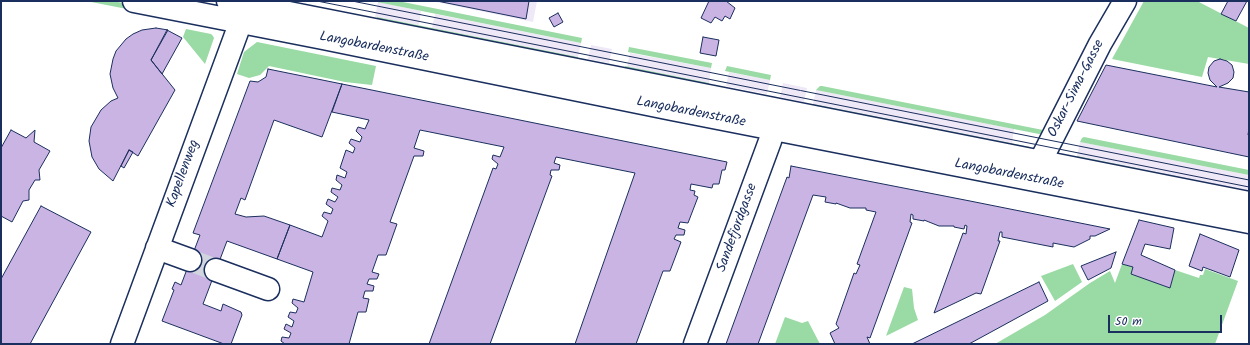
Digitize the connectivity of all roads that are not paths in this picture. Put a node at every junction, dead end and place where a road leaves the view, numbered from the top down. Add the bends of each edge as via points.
1 (134, 1) edge
2 (1125, 1) edge
3 (238, 9) edge
4 (773, 119) junction
5 (1036, 171) junction
6 (1249, 203) edge
7 (1249, 222) edge
8 (157, 248) junction
9 (190, 260) tunnel mouth
10 (216, 270) tunnel mouth
11 (268, 289) dead end
12 (122, 344) edge
13 (695, 344) edge

1 - 3 street, Langobardenstraße
2 - 5 street, Oskar-Sima-Gasse via 1100,44
3 - 4 street, Langobardenstraße
3 - 8 street, Kapellenweg
4 - 5 street, Langobardenstraße
4 - 13 street, Sandefjordgasse via 770,141
5 - 6 street, Langobardenstraße
5 - 7 street, Langobardenstraße
8 - 9 street
8 - 12 street, Kapellenweg
10 - 11 street

